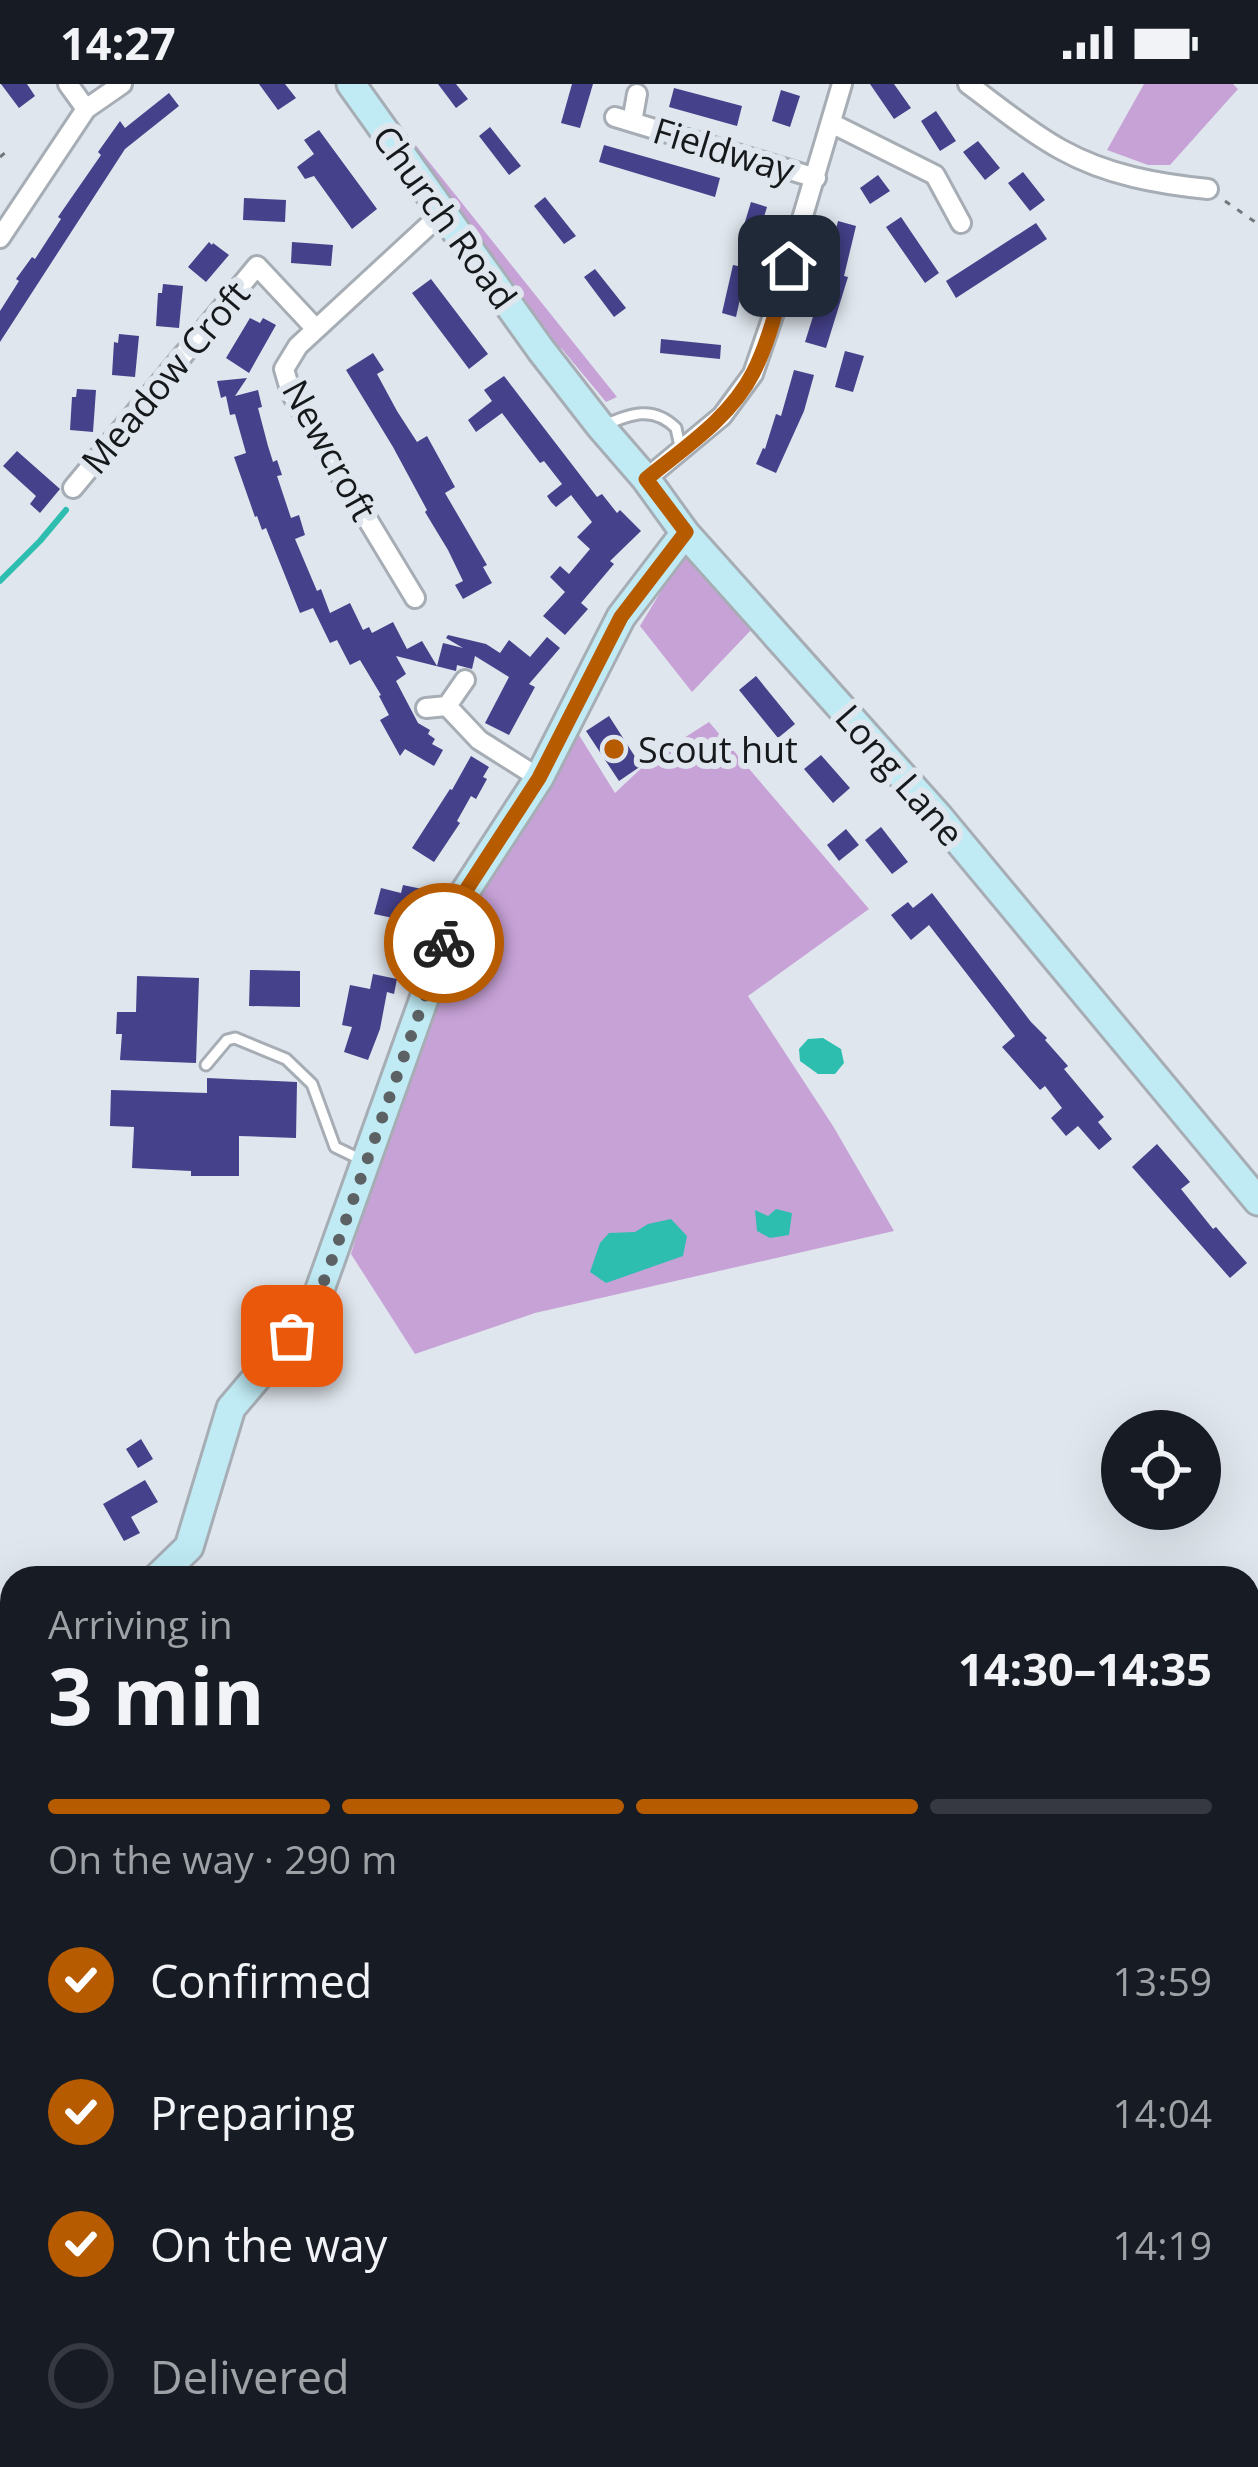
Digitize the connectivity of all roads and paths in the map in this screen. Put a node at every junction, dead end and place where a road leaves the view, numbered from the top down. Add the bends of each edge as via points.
1 (68, 84) edge
2 (122, 84) edge
3 (842, 84) edge
4 (968, 84) edge
5 (362, 88) edge
6 (637, 94) dead end
7 (86, 110) junction
8 (831, 123) junction
9 (6, 152) dead end
10 (0, 158) edge
11 (816, 178) junction
12 (1208, 189) joint
13 (441, 214) junction
14 (961, 224) dead end
15 (1258, 224) edge
16 (0, 238) edge
17 (316, 329) junction
18 (541, 350) joint
19 (601, 427) junction
20 (681, 451) junction
21 (646, 479) junction
22 (73, 488) dead end
23 (686, 532) junction
24 (415, 598) dead end
25 (465, 680) dead end
26 (447, 706) junction
27 (426, 708) dead end
28 (539, 778) junction
29 (206, 1065) dead end
30 (367, 1162) junction
31 (1258, 1201) edge
32 (169, 1566) edge

1 - 7 street
2 - 7 street
3 - 8 street
4 - 12 street via 1061,150 1120,174
5 - 13 street, Church Road
6 - 11 street, Fieldway via 623,120
7 - 16 street
8 - 11 street
8 - 14 street via 934,175
9 - 10 path
11 - 20 street via 753,374 722,416
12 - 15 path
13 - 17 street, Newcroft
13 - 18 street, Church Road
17 - 22 street, Meadow Croft via 260,258
17 - 24 street, Newcroft via 284,369 288,384
18 - 19 street, Long Lane
19 - 20 lane via 634,413 658,415 676,428
19 - 21 street, Long Lane
20 - 21 street
21 - 23 street, Long Lane
23 - 28 street via 621,617
23 - 31 street, Long Lane via 938,816
25 - 26 street
26 - 27 street
26 - 28 street via 479,740
28 - 30 street via 459,901
29 - 30 lane via 235,1037 286,1059 312,1084 335,1147
30 - 32 street via 315,1304 231,1408 189,1547

